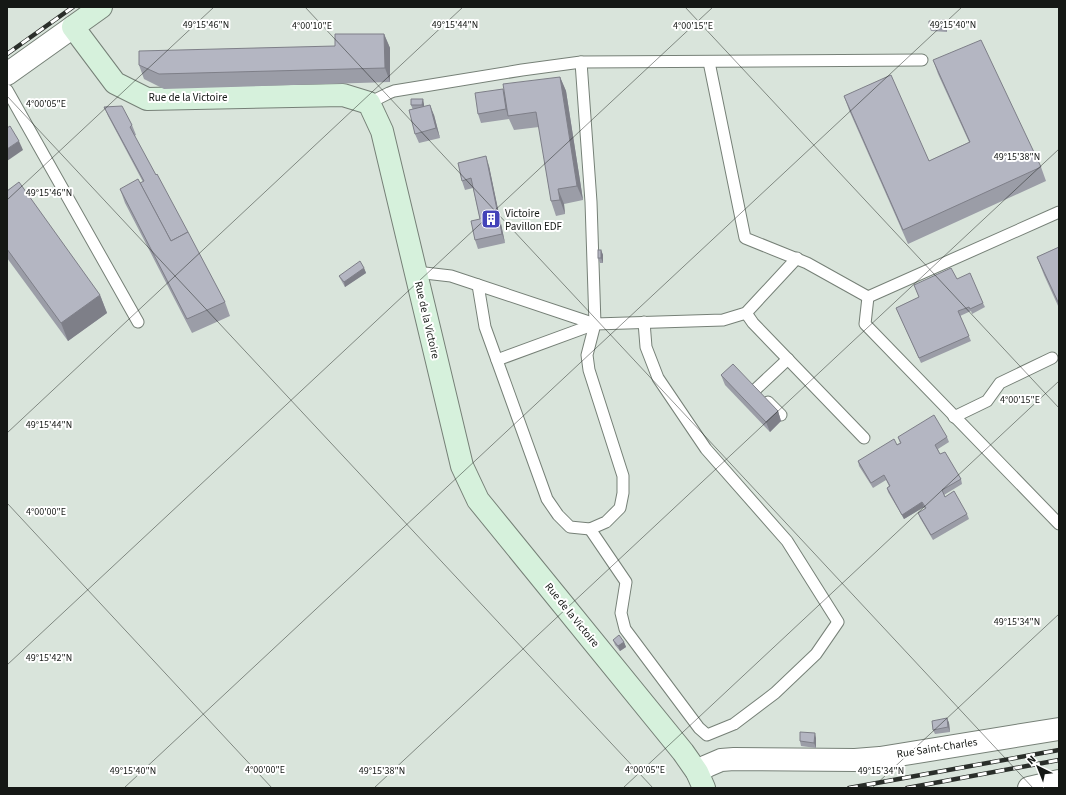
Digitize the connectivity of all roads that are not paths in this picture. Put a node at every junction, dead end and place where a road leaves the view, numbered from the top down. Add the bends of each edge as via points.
1 (101, 7) edge
2 (73, 27) junction
3 (922, 60) dead end
4 (582, 62) junction
5 (709, 62) junction
6 (7, 74) edge
7 (7, 90) edge
8 (369, 103) junction
9 (1059, 212) edge
10 (796, 258) junction
11 (416, 272) junction
12 (478, 285) junction
13 (868, 298) junction
14 (746, 313) junction
15 (138, 322) dead end
16 (644, 322) junction
17 (595, 324) junction
18 (1052, 358) dead end
19 (788, 359) junction
20 (497, 360) junction
21 (747, 380) edge
22 (756, 389) junction
23 (781, 415) dead end
24 (954, 417) junction
25 (864, 438) dead end
26 (1059, 524) edge
27 (590, 529) junction
28 (1059, 729) edge
29 (700, 780) edge
30 (1059, 781) edge
31 (1029, 788) edge

1 - 2 street
2 - 6 street
2 - 8 street, Rue de la Victoire via 115,83 147,99 343,95
3 - 5 lane
4 - 5 lane
4 - 8 lane via 394,91
4 - 17 lane via 591,202
5 - 10 lane via 744,238
7 - 15 lane
8 - 11 street, Rue de la Victoire via 382,130
9 - 13 lane
10 - 13 lane
10 - 14 lane
11 - 12 lane via 451,276
11 - 29 street, Rue de la Victoire via 462,466 478,500 683,752
12 - 17 lane
12 - 20 lane via 485,327
13 - 24 lane via 865,324
14 - 16 lane via 723,320
14 - 19 lane
16 - 17 lane
16 - 27 lane via 646,347 658,378 706,449 787,541 838,622 816,654 775,693 734,724 707,735 625,630 621,613 626,582
17 - 20 lane
17 - 27 lane via 587,355 589,370 623,476 623,493 620,508 606,522
18 - 24 lane via 1000,383 987,401
19 - 22 lane
19 - 25 lane
20 - 27 lane via 547,499 570,527
21 - 22 lane
22 - 23 lane
24 - 26 lane
28 - 29 street, Rue Saint-Charles via 880,758 721,760
30 - 31 street

